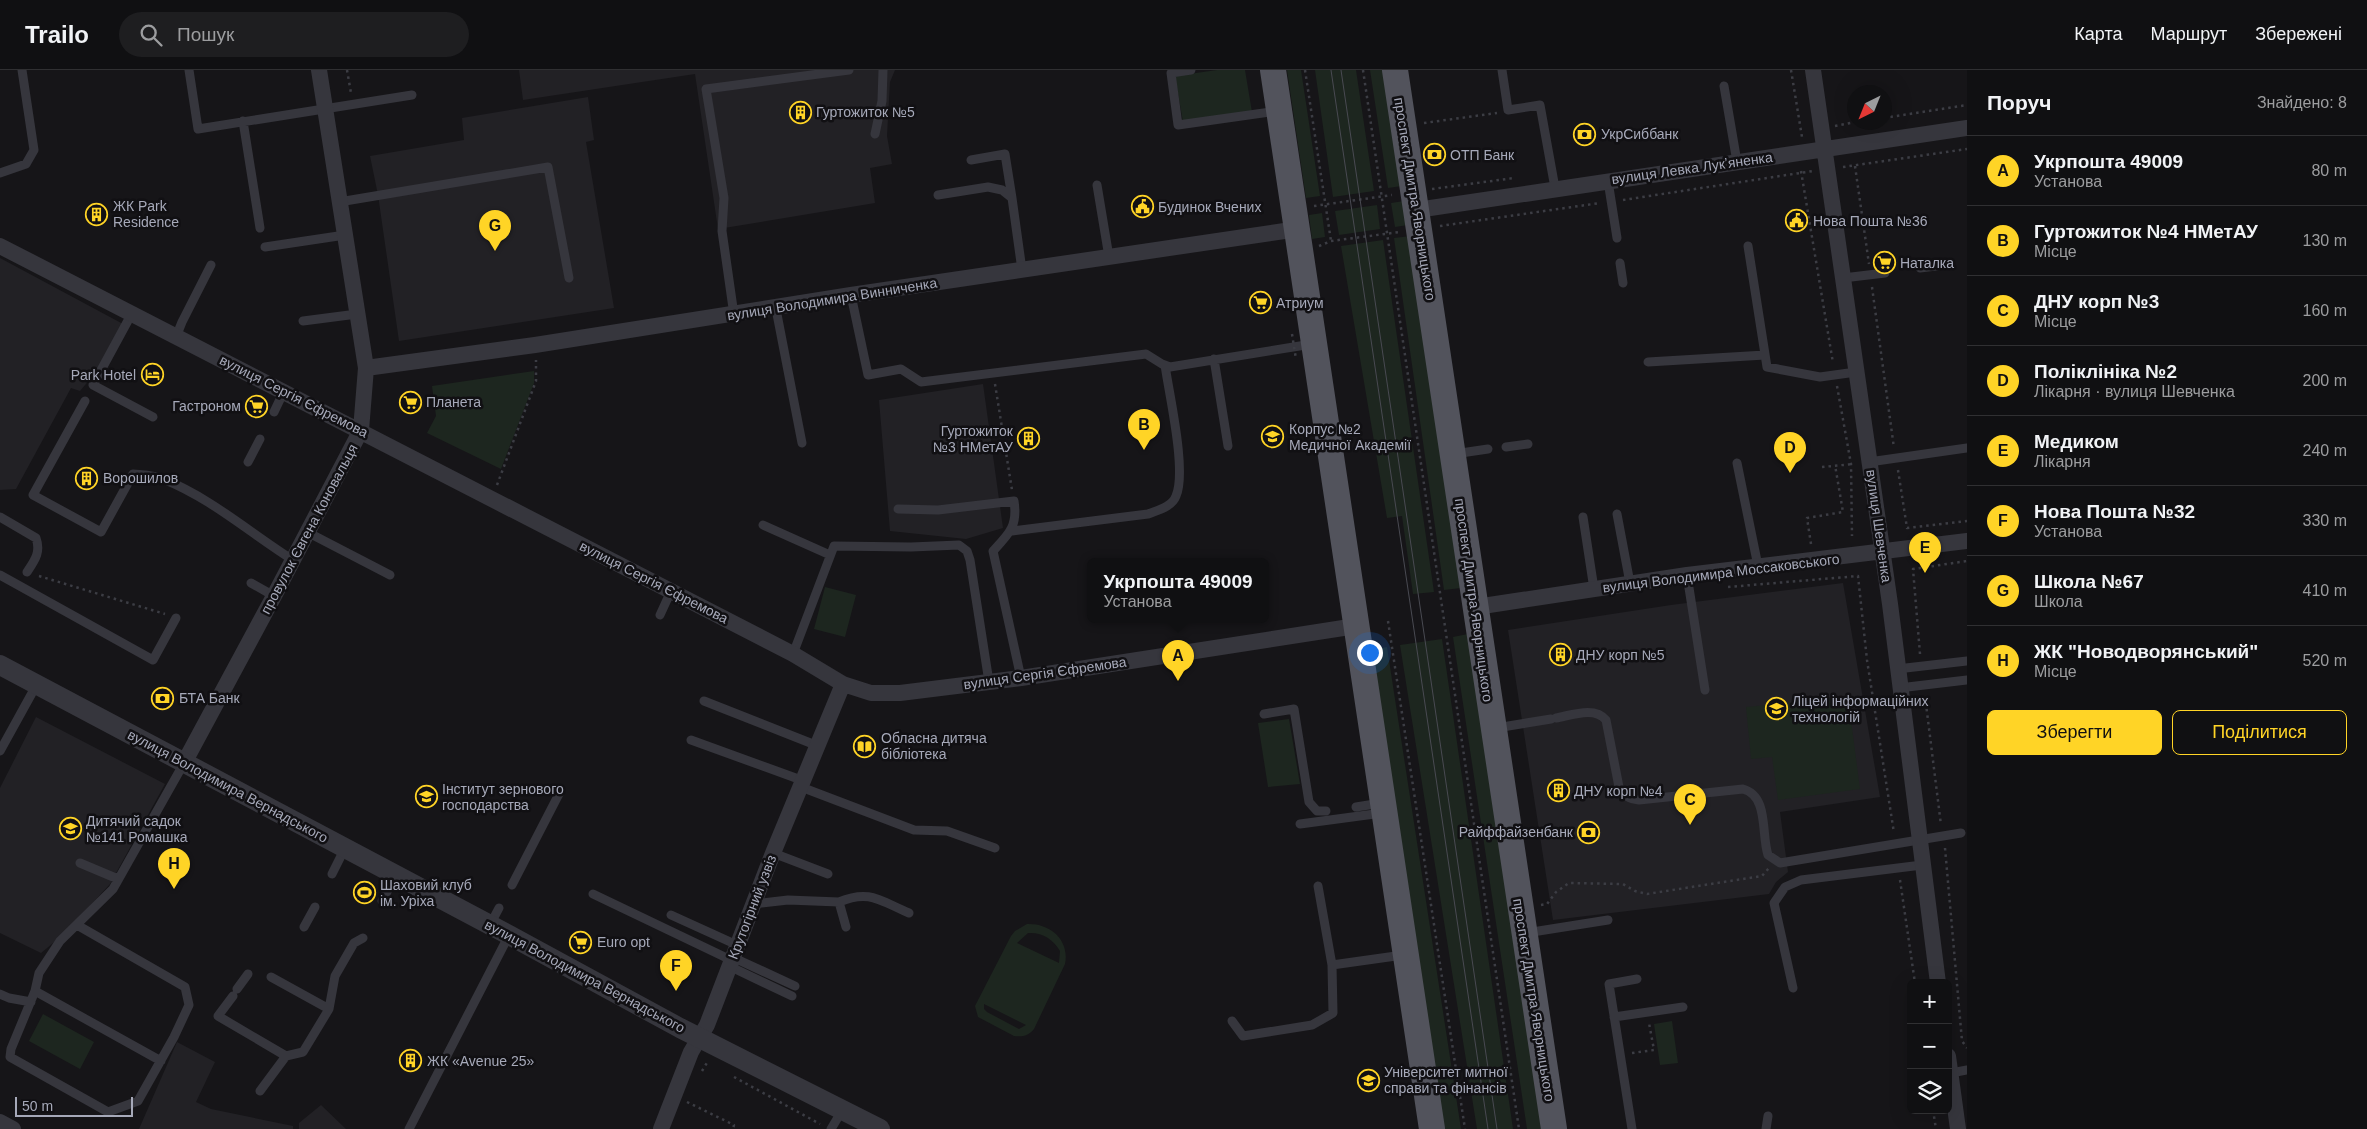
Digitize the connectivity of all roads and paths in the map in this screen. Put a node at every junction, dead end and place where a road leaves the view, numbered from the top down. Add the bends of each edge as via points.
1 (22, 70) edge
2 (189, 70) edge
3 (319, 70) edge
4 (347, 70) edge
5 (849, 70) edge
6 (883, 70) edge
7 (1190, 70) edge
8 (1273, 70) edge
9 (1305, 70) edge
10 (1363, 70) edge
11 (1395, 70) edge
12 (1502, 70) edge
13 (1791, 70) edge
14 (1812, 70) edge
15 (1724, 86) dead end
16 (412, 95) dead end
17 (353, 104) junction
18 (1967, 105) edge
19 (325, 108) junction
20 (1508, 110) junction
21 (1280, 111) junction
22 (1892, 117) edge
23 (243, 122) junction
24 (1422, 123) dead end
25 (1967, 128) edge
26 (875, 134) dead end
27 (1852, 144) junction
28 (1824, 149) junction
29 (1967, 149) edge
30 (1798, 152) junction
31 (971, 160) dead end
32 (1737, 162) junction
33 (1855, 166) junction
34 (0, 173) edge
35 (1608, 181) junction
36 (1097, 186) dead end
37 (1555, 188) junction
38 (938, 195) dead end
39 (1382, 196) junction
40 (1012, 198) junction
41 (1416, 201) junction
42 (339, 202) junction
43 (1325, 204) junction
44 (260, 228) dead end
45 (1298, 229) junction
46 (1387, 233) junction
47 (345, 235) junction
48 (1616, 238) dead end
49 (1331, 241) junction
50 (0, 246) edge
51 (1748, 246) dead end
52 (265, 247) dead end
53 (1316, 248) dead end
54 (1109, 257) junction
55 (1620, 263) dead end
56 (211, 265) dead end
57 (1944, 265) dead end
58 (1920, 268) dead end
59 (1022, 270) junction
60 (1885, 273) dead end
61 (1870, 275) junction
62 (569, 278) dead end
63 (1843, 278) junction
64 (1624, 283) dead end
65 (851, 296) junction
66 (776, 309) junction
67 (357, 314) junction
68 (131, 315) junction
69 (734, 315) junction
70 (303, 321) dead end
71 (176, 337) junction
72 (535, 346) junction
73 (1301, 346) junction
74 (1765, 354) junction
75 (1214, 359) junction
76 (1648, 362) dead end
77 (1165, 365) junction
78 (366, 368) junction
79 (993, 372) junction
80 (1856, 372) junction
81 (1835, 375) junction
82 (284, 391) junction
83 (84, 401) dead end
84 (274, 412) dead end
85 (153, 417) dead end
86 (360, 430) junction
87 (260, 439) dead end
88 (802, 443) dead end
89 (1528, 444) dead end
90 (1228, 446) dead end
91 (1506, 447) dead end
92 (1967, 448) edge
93 (1488, 449) dead end
94 (1454, 454) junction
95 (1896, 458) junction
96 (248, 462) dead end
97 (1870, 462) junction
98 (1737, 464) dead end
99 (1851, 464) junction
100 (1836, 465) junction
101 (1822, 467) dead end
102 (492, 498) junction
103 (1014, 501) junction
104 (898, 509) dead end
105 (1617, 514) dead end
106 (0, 517) edge
107 (1583, 517) dead end
108 (1967, 521) edge
109 (763, 525) dead end
110 (1012, 531) junction
111 (307, 532) junction
112 (1852, 536) dead end
113 (1967, 541) edge
114 (1882, 552) junction
115 (830, 555) junction
116 (293, 560) junction
117 (1814, 560) junction
118 (1967, 561) edge
119 (1758, 566) junction
120 (28, 572) joint
121 (390, 574) dead end
122 (0, 575) edge
123 (1687, 575) junction
124 (251, 583) dead end
125 (1630, 583) junction
126 (1594, 588) junction
127 (1720, 588) dead end
128 (671, 591) junction
129 (274, 596) junction
130 (1476, 607) junction
131 (660, 615) dead end
132 (176, 618) joint
133 (1388, 621) dead end
134 (1356, 626) junction
135 (793, 654) junction
136 (1967, 661) edge
137 (0, 665) edge
138 (1922, 667) junction
139 (1897, 669) junction
140 (1021, 678) junction
141 (1967, 680) edge
142 (989, 682) junction
143 (37, 684) junction
144 (843, 684) junction
145 (1924, 685) junction
146 (1899, 688) junction
147 (1705, 690) dead end
148 (704, 701) dead end
149 (1264, 714) dead end
150 (1493, 728) junction
151 (692, 740) dead end
152 (818, 746) junction
153 (0, 751) edge
154 (184, 762) junction
155 (802, 784) junction
156 (560, 792) dead end
157 (1356, 807) dead end
158 (1384, 808) junction
159 (1326, 811) dead end
160 (1300, 824) dead end
161 (1961, 833) dead end
162 (1942, 835) junction
163 (1920, 840) junction
164 (1896, 844) junction
165 (345, 848) junction
166 (995, 848) dead end
167 (773, 853) junction
168 (1774, 860) junction
169 (80, 863) dead end
170 (1922, 865) junction
171 (1899, 868) junction
172 (332, 874) dead end
173 (396, 874) junction
174 (828, 874) dead end
175 (118, 880) junction
176 (512, 884) dead end
177 (1318, 886) dead end
178 (593, 894) dead end
179 (382, 901) dead end
180 (839, 902) junction
181 (753, 904) junction
182 (1537, 906) dead end
183 (314, 907) dead end
184 (910, 913) dead end
185 (671, 915) dead end
186 (1608, 920) dead end
187 (77, 925) junction
188 (846, 927) dead end
189 (304, 928) dead end
190 (509, 934) junction
191 (1524, 934) junction
192 (363, 938) dead end
193 (1406, 955) junction
194 (732, 957) junction
195 (1332, 965) junction
196 (248, 974) dead end
197 (271, 977) dead end
198 (1637, 979) dead end
199 (1914, 979) edge
200 (1937, 979) edge
201 (794, 986) dead end
202 (1793, 988) dead end
203 (36, 992) junction
204 (0, 994) edge
205 (792, 996) dead end
206 (31, 1002) junction
207 (1683, 1007) dead end
208 (329, 1008) junction
209 (1648, 1012) junction
210 (1614, 1017) junction
211 (1232, 1022) dead end
212 (699, 1038) junction
213 (1967, 1048) edge
214 (1631, 1053) dead end
215 (286, 1056) junction
216 (160, 1061) junction
217 (707, 1062) dead end
218 (716, 1067) dead end
219 (1967, 1070) edge
220 (1952, 1072) edge
221 (733, 1076) dead end
222 (1952, 1086) edge
223 (260, 1091) dead end
224 (686, 1102) dead end
225 (843, 1109) junction
226 (1934, 1114) edge
227 (1768, 1116) dead end
228 (0, 1122) edge
229 (821, 1124) dead end
230 (12, 1129) edge
231 (409, 1129) edge
232 (661, 1129) edge
233 (733, 1129) edge
234 (831, 1129) edge
235 (880, 1129) edge
236 (1432, 1129) edge
237 (1466, 1129) edge
238 (1519, 1129) edge
239 (1554, 1129) edge
240 (1632, 1129) edge
241 (1766, 1129) edge
242 (1936, 1129) edge
243 (1958, 1129) edge

1 - 34 lane via 34,150 26,164
2 - 23 lane via 198,129
3 - 19 street, провулок Євгена Коновальця
4 - 17 path
5 - 69 lane via 706,89 724,198 722,231
6 - 26 lane via 882,101
7 - 21 lane via 1170,73 1178,125
8 - 21 main road
9 - 43 path
10 - 39 path
11 - 41 main road, проспект Дмитра Яворницького
12 - 20 lane
13 - 30 path via 1802,136
14 - 28 street, вулиця Шевченка
15 - 32 lane
16 - 17 lane
17 - 19 lane
18 - 22 path
19 - 23 lane
19 - 42 street, провулок Євгена Коновальця
20 - 24 path
20 - 37 lane via 1540,105
21 - 45 main road
23 - 44 lane
25 - 27 street, вулиця Левка Лукʼяненка
27 - 28 street, вулиця Левка Лукʼяненка
27 - 33 path
28 - 30 street, вулиця Левка Лукʼяненка
28 - 63 street, вулиця Шевченка
29 - 33 path
30 - 32 street, вулиця Левка Лукʼяненка
30 - 81 path
31 - 40 lane via 1005,154
32 - 35 street, вулиця Левка Лукʼяненка
33 - 61 path
35 - 37 street, вулиця Левка Лукʼяненка
35 - 48 lane
36 - 54 lane
37 - 41 street, вулиця Левка Лукʼяненка
38 - 40 lane via 988,187 1002,190
39 - 41 path
39 - 43 path
39 - 46 path
40 - 59 lane
41 - 94 main road, проспект Дмитра Яворницького
42 - 47 street, провулок Євгена Коновальця
42 - 62 lane via 548,166
43 - 49 path
45 - 54 street, вулиця Володимира Винниченка
45 - 73 main road
46 - 49 path
46 - 238 path
47 - 52 lane
47 - 67 street, провулок Євгена Коновальця
49 - 53 path
50 - 68 street, вулиця Сергія Єфремова
51 - 74 lane
54 - 59 street, вулиця Володимира Винниченка
55 - 64 lane
56 - 71 lane
57 - 58 lane
59 - 65 street, вулиця Володимира Винниченка
60 - 61 lane
61 - 63 lane
61 - 95 path
63 - 80 street, вулиця Шевченка
65 - 66 street, вулиця Володимира Винниченка
65 - 79 lane via 868,374 901,369 921,382
66 - 69 street, вулиця Володимира Винниченка
66 - 88 lane
67 - 70 lane
67 - 78 street, провулок Євгена Коновальця
68 - 71 street, вулиця Сергія Єфремова
68 - 85 lane via 93,385
69 - 72 street, вулиця Володимира Винниченка
71 - 82 street, вулиця Сергія Єфремова
72 - 78 street, вулиця Володимира Винниченка
72 - 102 path via 536,381
73 - 75 lane
73 - 134 main road
74 - 76 lane
74 - 81 lane via 1767,367 1820,377
75 - 77 lane via 1170,367
75 - 90 lane
77 - 79 lane via 1146,354
77 - 110 lane via 1180,470 1176,496 1166,507 1148,514
78 - 86 street, провулок Євгена Коновальця
79 - 103 path
80 - 81 lane
80 - 97 street, вулиця Шевченка
81 - 99 path
82 - 84 lane
82 - 86 street, вулиця Сергія Єфремова
83 - 116 lane via 33,495 101,532 133,474 162,478 212,504
86 - 102 street, вулиця Сергія Єфремова
86 - 111 street, провулок Євгена Коновальця
87 - 96 lane
89 - 91 lane
92 - 95 lane
93 - 94 lane
94 - 130 main road, проспект Дмитра Яворницького
95 - 97 lane
95 - 108 path via 1907,528
97 - 99 path
97 - 114 street, вулиця Шевченка
98 - 119 lane
99 - 100 path
99 - 112 path
100 - 101 path
100 - 117 path via 1843,512 1807,518
102 - 128 street, вулиця Сергія Єфремова
103 - 104 lane via 938,510
103 - 110 lane via 1016,512
105 - 125 lane
106 - 120 lane via 36,538 38,555
107 - 126 lane
109 - 115 lane
110 - 140 lane via 993,551
111 - 116 street, провулок Євгена Коновальця
111 - 121 lane
113 - 114 street, вулиця Володимира Моссаковського
114 - 117 street, вулиця Володимира Моссаковського
114 - 139 street, вулиця Шевченка
115 - 135 lane
115 - 142 lane via 834,546 959,545 967,551
116 - 129 street, провулок Євгена Коновальця
117 - 119 street, вулиця Володимира Моссаковського
118 - 138 path via 1913,569
119 - 123 street, вулиця Володимира Моссаковського
120 - 132 path
122 - 132 lane via 153,660
123 - 125 street, вулиця Володимира Моссаковського
123 - 147 lane
124 - 129 lane
125 - 126 street, вулиця Володимира Моссаковського
126 - 130 street, вулиця Володимира Моссаковського
127 - 164 path via 1858,576 1867,660
128 - 131 lane
128 - 135 street, вулиця Сергія Єфремова
129 - 154 street, провулок Євгена Коновальця
130 - 150 main road, проспект Дмитра Яворницького
133 - 237 path
134 - 140 street, вулиця Сергія Єфремова
134 - 158 main road
135 - 144 street, вулиця Сергія Єфремова
136 - 138 lane
137 - 143 street, вулиця Володимира Вернадського
138 - 139 lane
139 - 146 street, вулиця Шевченка
140 - 142 street, вулиця Сергія Єфремова
141 - 145 lane
142 - 144 street, вулиця Сергія Єфремова via 885,694
143 - 153 lane
143 - 154 street, вулиця Володимира Вернадського
144 - 152 street, Крутогірний узвіз
145 - 146 lane
145 - 162 path
146 - 163 street, вулиця Шевченка
148 - 152 lane
149 - 159 lane via 1294,709 1309,802 1317,811
150 - 168 lane via 1591,712 1603,715 1623,794 1639,800 1743,789 1750,791 1759,802 1766,848
150 - 191 main road, проспект Дмитра Яворницького
151 - 155 lane
152 - 155 street, Крутогірний узвіз
154 - 165 street, вулиця Володимира Вернадського
154 - 175 lane
155 - 166 lane via 914,830 947,831
155 - 167 street, Крутогірний узвіз
156 - 176 lane
157 - 158 lane
158 - 160 lane
158 - 193 main road
161 - 162 lane
162 - 163 lane
162 - 213 path via 1962,1042
163 - 164 lane
163 - 170 street, вулиця Шевченка
164 - 168 lane via 1780,863
165 - 172 lane
165 - 173 street, вулиця Володимира Вернадського
167 - 174 lane
167 - 181 street, Крутогірний узвіз
168 - 182 path via 1762,876 1647,894 1623,884 1569,883 1547,904
169 - 175 lane
170 - 171 lane
170 - 200 street, вулиця Шевченка
171 - 199 path
171 - 202 lane via 1801,880 1785,887 1774,903
173 - 179 lane
173 - 190 street, вулиця Володимира Вернадського via 494,916
175 - 187 lane
177 - 195 lane
178 - 194 lane
180 - 181 lane via 788,900
180 - 184 lane via 856,895 866,895
180 - 188 lane
181 - 194 street, Крутогірний узвіз
183 - 189 lane
185 - 194 lane
186 - 191 lane
187 - 203 lane via 60,941 39,973
187 - 216 lane via 185,987 189,1005
190 - 212 street, вулиця Володимира Вернадського
190 - 231 lane
191 - 239 main road, проспект Дмитра Яворницького
192 - 208 lane via 354,943 335,976
193 - 195 lane
193 - 236 main road
194 - 201 lane
194 - 205 lane
194 - 212 street, Крутогірний узвіз via 707,1025
195 - 211 lane via 1333,1013 1312,1025 1243,1036
196 - 215 lane via 218,1016
197 - 208 lane
198 - 210 lane via 1609,984
203 - 206 lane
203 - 216 lane
204 - 206 lane
206 - 216 lane via 10,1057 108,1112 138,1100
207 - 209 lane
208 - 215 lane via 303,1052
209 - 210 lane
209 - 214 path via 1654,1050
210 - 240 lane
212 - 225 street, вулиця Володимира Вернадського
212 - 232 street, Крутогірний узвіз
215 - 223 lane
217 - 218 path
219 - 220 lane
221 - 229 path
222 - 243 street
224 - 233 path via 734,1126
225 - 234 lane
225 - 235 street, вулиця Володимира Вернадського
226 - 242 path
227 - 241 lane
228 - 230 street

